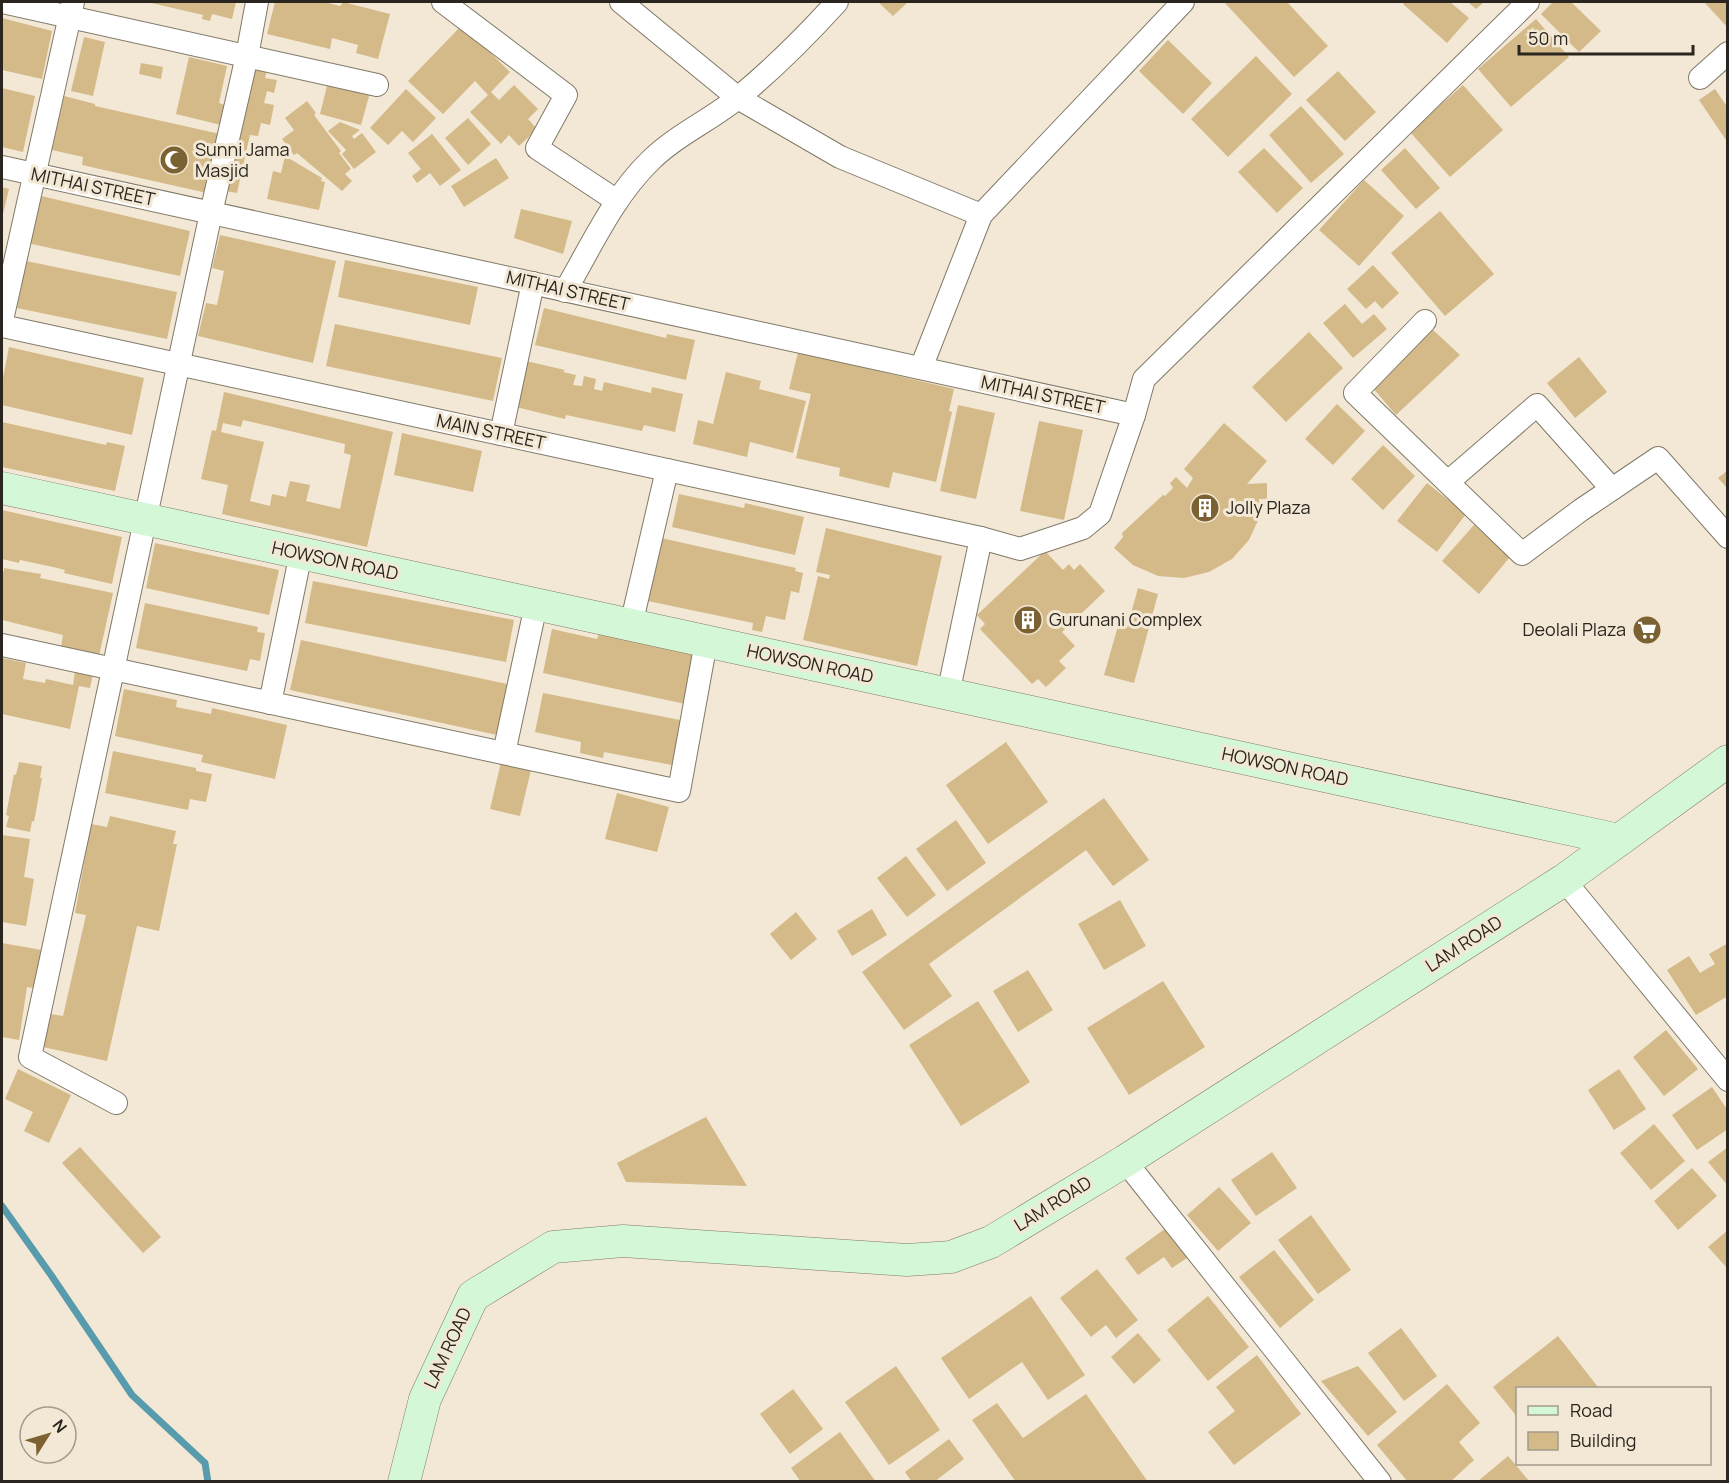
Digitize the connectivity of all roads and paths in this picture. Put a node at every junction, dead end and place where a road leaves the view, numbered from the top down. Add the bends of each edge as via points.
1 (2, 2) edge
2 (257, 2) edge
3 (443, 2) edge
4 (837, 2) edge
5 (1183, 2) edge
6 (1528, 2) edge
7 (627, 3) edge
8 (71, 9) edge
9 (1728, 52) edge
10 (247, 56) junction
11 (1700, 78) dead end
12 (376, 85) dead end
13 (738, 98) junction
14 (2, 167) edge
15 (34, 174) junction
16 (617, 201) junction
17 (211, 213) junction
18 (981, 215) junction
19 (533, 283) junction
20 (565, 291) junction
21 (2, 320) edge
22 (1425, 321) dead end
23 (2, 326) edge
24 (179, 365) junction
25 (921, 368) junction
26 (1134, 415) junction
27 (501, 434) junction
28 (667, 470) junction
29 (1448, 482) junction
30 (2, 489) edge
31 (1612, 489) junction
32 (145, 520) junction
33 (1728, 537) edge
34 (981, 538) junction
35 (301, 553) junction
36 (536, 605) junction
37 (631, 626) junction
38 (706, 642) junction
39 (2, 645) edge
40 (114, 669) junction
41 (948, 694) junction
42 (270, 703) junction
43 (504, 753) junction
44 (1728, 761) edge
45 (1619, 840) junction
46 (1564, 880) junction
47 (1728, 1080) edge
48 (116, 1103) dead end
49 (1125, 1161) junction
50 (404, 1482) edge
51 (1380, 1482) edge

1 - 8 street
2 - 10 street
3 - 16 street via 566,95 537,148
4 - 13 street
5 - 18 street
6 - 26 street, MAIN STREET via 1144,380
7 - 13 street
8 - 10 street
8 - 15 street
9 - 11 street
10 - 12 street
10 - 17 street
13 - 16 street via 650,161
13 - 18 street via 840,157
14 - 15 street, MITHAI STREET
15 - 17 street, MITHAI STREET
15 - 21 street
16 - 20 street
17 - 19 street, MITHAI STREET
17 - 24 street
18 - 25 street
19 - 20 street, MITHAI STREET
19 - 27 street
20 - 25 street, MITHAI STREET
22 - 29 street via 1355,393
23 - 24 street, MAIN STREET
24 - 27 street, MAIN STREET
24 - 32 street
25 - 26 street, MITHAI STREET
26 - 34 street, MAIN STREET via 1100,514 1083,528 1020,549
27 - 28 street, MAIN STREET
28 - 34 street, MAIN STREET
28 - 37 street
29 - 31 street via 1522,554
29 - 31 street via 1537,405
30 - 32 street, HOWSON ROAD
31 - 33 street via 1658,458
32 - 35 street, HOWSON ROAD
32 - 40 street
34 - 41 street
35 - 36 street, HOWSON ROAD
35 - 42 street
36 - 37 street, HOWSON ROAD
36 - 43 street
37 - 38 street, HOWSON ROAD
38 - 41 street, HOWSON ROAD
38 - 43 street via 679,791
39 - 40 street
40 - 42 street
40 - 48 street via 30,1057
41 - 45 street, HOWSON ROAD
42 - 43 street
44 - 45 street, LAM ROAD
45 - 46 street, LAM ROAD
46 - 47 street
46 - 49 street, LAM ROAD
49 - 50 street, LAM ROAD via 991,1242 951,1257 907,1260 623,1241 553,1247 473,1296 424,1399
49 - 51 street

